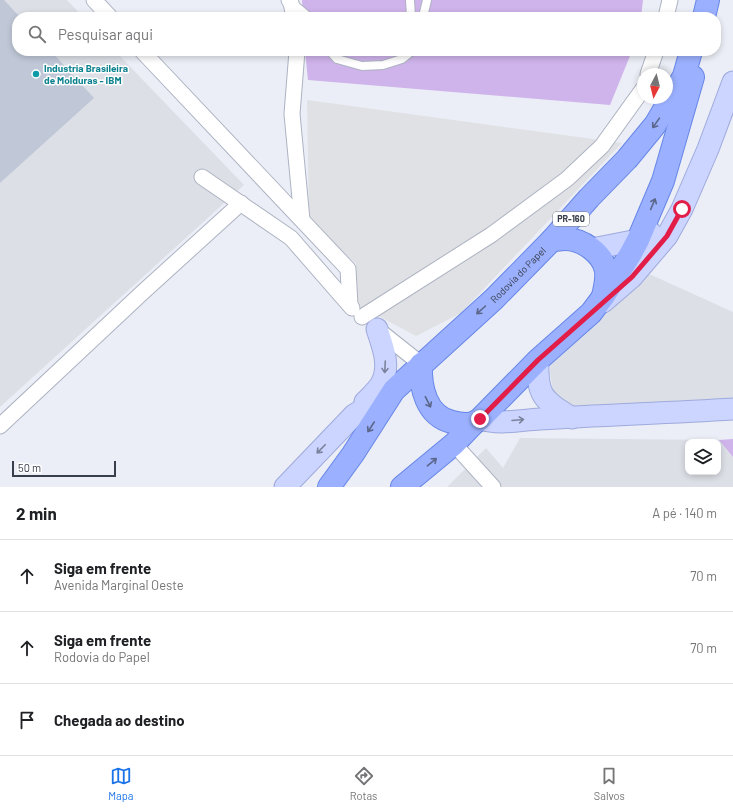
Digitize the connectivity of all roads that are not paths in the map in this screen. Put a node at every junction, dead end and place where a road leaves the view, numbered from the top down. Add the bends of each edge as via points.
1 (94, 0) edge
2 (410, 0) edge
3 (427, 0) edge
4 (670, 0) edge
5 (708, 0) edge
6 (291, 7) edge
7 (105, 12) edge
8 (300, 12) edge
9 (411, 12) edge
10 (424, 12) edge
11 (667, 12) edge
12 (705, 12) edge
13 (147, 56) edge
14 (297, 56) edge
15 (334, 56) edge
16 (405, 56) edge
17 (654, 56) edge
18 (690, 56) edge
19 (697, 56) edge
20 (650, 68) edge
21 (733, 82) edge
22 (637, 97) edge
23 (698, 172) junction
24 (202, 177) dead end
25 (241, 203) junction
26 (302, 220) junction
27 (552, 240) junction
28 (638, 240) junction
29 (592, 249) junction
30 (350, 305) junction
31 (597, 305) junction
32 (370, 323) junction
33 (538, 360) junction
34 (421, 364) junction
35 (394, 390) junction
36 (733, 409) edge
37 (354, 415) junction
38 (572, 418) junction
39 (477, 421) junction
40 (0, 426) edge
41 (454, 444) junction
42 (285, 487) edge
43 (329, 487) edge
44 (402, 487) edge
45 (493, 487) edge

1 - 7 street
2 - 9 lane
3 - 10 lane
4 - 11 street
5 - 12 main road
6 - 8 lane
13 - 26 street
14 - 26 street via 292,114
15 - 16 lane via 362,66 383,65
17 - 20 street
18 -> 27 main road, Rodovia do Papel / PR-160 via 684,76 655,125
28 -> 19 main road via 663,181
21 - 23 main road
22 - 32 street via 602,146 568,179
23 - 28 main road via 652,233
23 - 31 main road via 667,236 632,277
24 - 25 street
25 - 30 street via 291,238
25 - 40 street
26 - 30 street via 348,269
27 - 29 main road, PR-160 via 566,239 583,243
27 -> 34 main road, Rodovia do Papel / PR-160 via 494,299
28 - 29 main road
28 - 31 main road
29 - 31 main road via 606,270 606,279
30 - 32 street
31 - 33 main road
32 - 34 street
32 -> 37 main road via 386,355 385,371 383,381
33 - 38 main road via 537,374 543,396
33 - 39 main road
34 - 35 main road, Rodovia do Papel / PR-160
34 -> 39 main road via 420,379 435,414 446,421 467,425
35 - 37 main road
35 -> 43 main road, Rodovia do Papel / PR-160
36 - 38 main road
37 -> 42 main road
39 -> 38 main road
39 - 41 main road
44 -> 41 main road
41 - 45 street

